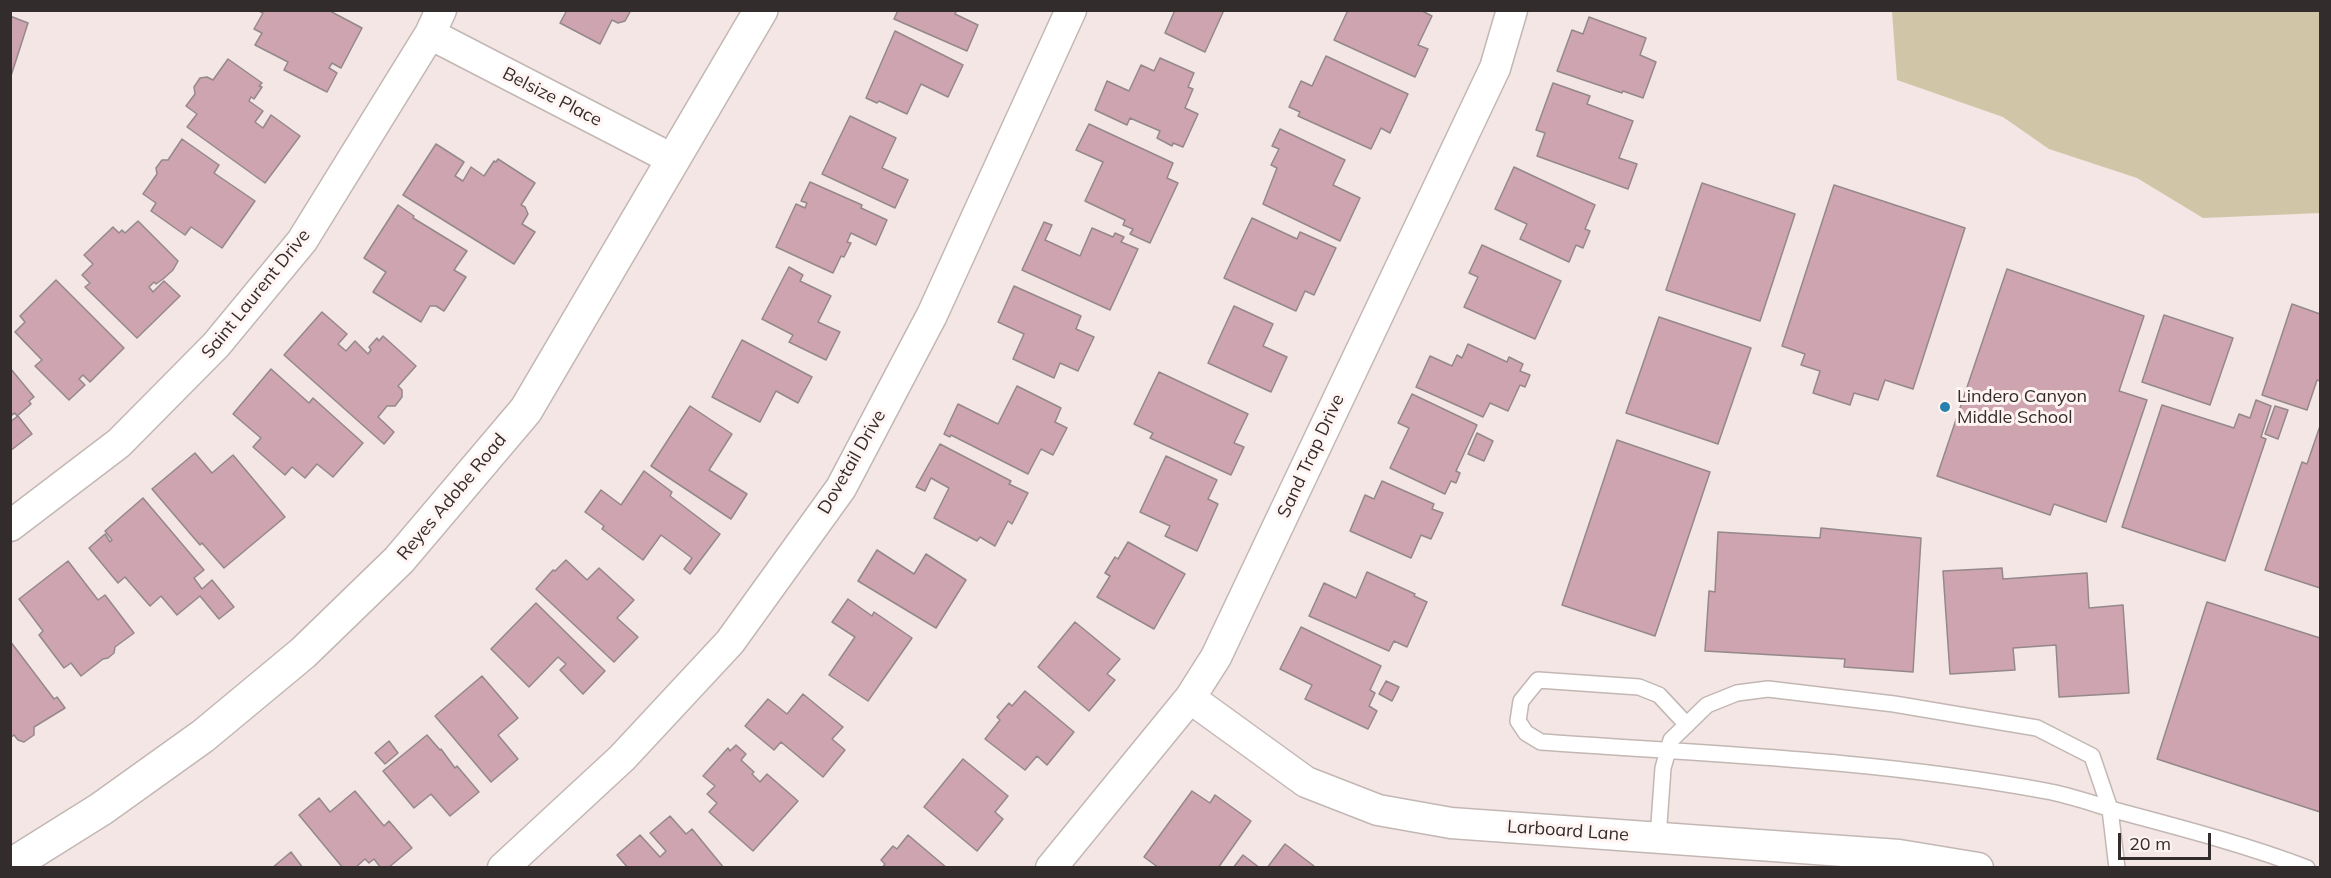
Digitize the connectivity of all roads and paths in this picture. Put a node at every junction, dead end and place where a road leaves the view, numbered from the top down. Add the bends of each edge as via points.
1 (761, 10) edge
2 (1071, 10) edge
3 (1512, 10) edge
4 (435, 22) edge
5 (674, 160) junction
6 (10, 526) edge
7 (1190, 698) junction
8 (1687, 725) junction
9 (1668, 749) junction
10 (2110, 809) junction
11 (1658, 838) junction
12 (10, 866) edge
13 (503, 867) edge
14 (1052, 867) edge
15 (1977, 867) edge
16 (2117, 867) edge
17 (2307, 867) edge

1 - 5 street, Reyes Adobe Road
2 - 13 street, Dovetail Drive via 932,315 841,488 730,642 622,758
3 - 7 street, Sand Trap Drive via 1496,68 1216,657
4 - 5 street, Belsize Place
4 - 6 street, Saint Laurent Drive via 302,241 216,345 119,443
5 - 12 street, Reyes Adobe Road via 526,410 399,560 303,653 203,736 101,809
7 - 11 street, Larboard Lane via 1306,782 1378,810 1451,823
7 - 14 street, Sand Trap Drive
8 - 9 lane via 1671,740
8 - 9 lane via 1659,695 1639,687 1539,680 1521,701 1518,721 1526,733 1541,742
8 - 10 lane via 1707,705 1737,693 1768,689 2037,728 2092,756
9 - 10 lane via 1930,772 2049,792
9 - 11 lane
10 - 16 lane
10 - 17 lane via 2226,840
11 - 15 street, Larboard Lane via 1899,855

